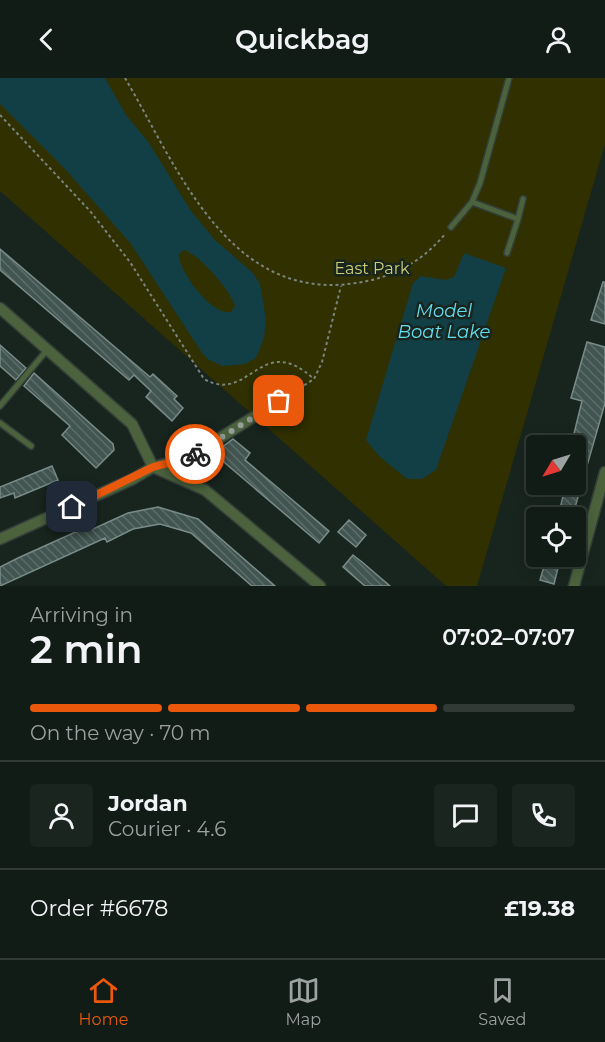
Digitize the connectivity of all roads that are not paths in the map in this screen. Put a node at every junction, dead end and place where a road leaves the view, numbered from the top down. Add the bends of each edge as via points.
1 (509, 78) edge
2 (524, 199) dead end
3 (472, 202) junction
4 (518, 219) junction
5 (451, 227) road end
6 (507, 253) dead end
7 (0, 308) edge
8 (48, 349) junction
9 (279, 401) road end
10 (0, 406) edge
11 (0, 423) edge
12 (31, 446) dead end
13 (153, 467) junction
14 (605, 472) edge
15 (0, 539) edge
16 (320, 586) edge
17 (574, 586) edge

1 - 3 lane
2 - 4 lane
3 - 4 lane
3 - 5 lane
4 - 6 lane
7 - 8 street
8 - 10 lane
8 - 13 street via 132,424
9 - 13 street via 188,458
11 - 12 lane
13 - 15 street
13 - 16 street via 205,490
14 - 17 street

